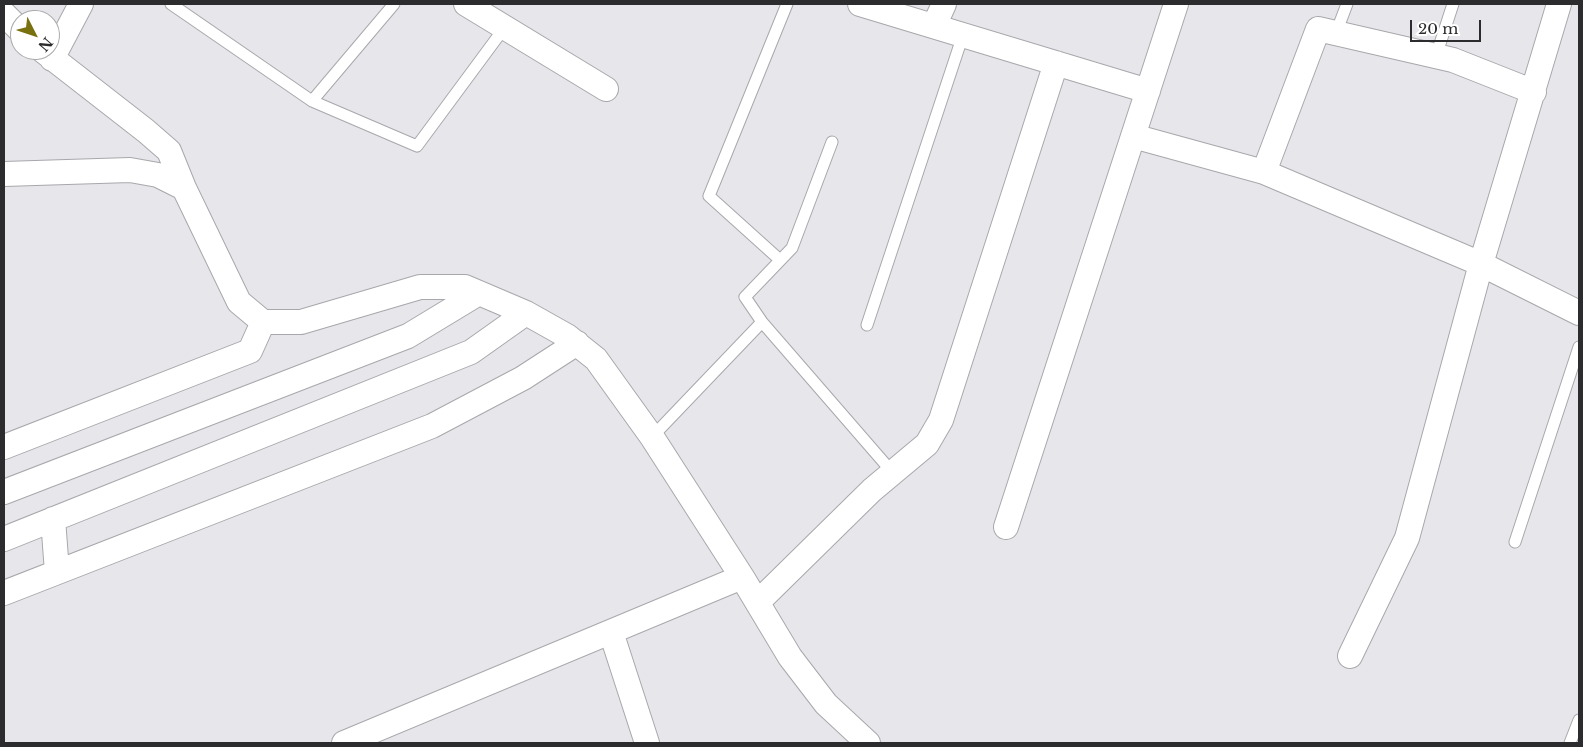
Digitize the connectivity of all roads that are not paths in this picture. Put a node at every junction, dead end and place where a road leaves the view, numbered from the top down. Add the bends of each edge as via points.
1 (81, 4) edge
2 (171, 4) edge
3 (394, 4) edge
4 (466, 4) edge
5 (787, 4) edge
6 (860, 4) edge
7 (944, 4) edge
8 (1176, 4) edge
9 (1347, 4) edge
10 (1453, 4) edge
11 (1559, 4) edge
12 (934, 26) junction
13 (505, 27) junction
14 (1336, 33) junction
15 (963, 35) junction
16 (60, 36) edge
17 (1436, 56) junction
18 (54, 60) edge
19 (1056, 63) junction
20 (606, 90) dead end
21 (1148, 91) junction
22 (1534, 92) junction
23 (312, 101) junction
24 (1134, 136) junction
25 (832, 142) dead end
26 (1264, 172) junction
27 (4, 174) edge
28 (184, 188) junction
29 (780, 260) junction
30 (1481, 264) junction
31 (479, 293) junction
32 (526, 313) junction
33 (1579, 313) edge
34 (263, 322) junction
35 (762, 322) junction
36 (867, 325) dead end
37 (576, 343) junction
38 (1579, 347) edge
39 (652, 437) junction
40 (4, 447) edge
41 (893, 473) junction
42 (4, 492) edge
43 (52, 519) junction
44 (1006, 527) dead end
45 (4, 539) edge
46 (1515, 542) dead end
47 (57, 572) junction
48 (742, 577) junction
49 (4, 593) edge
50 (758, 602) junction
51 (611, 632) junction
52 (1350, 656) dead end
53 (1579, 720) edge
54 (345, 743) edge
55 (647, 743) edge
56 (868, 743) edge
57 (1570, 743) edge

1 - 16 street
2 - 23 lane
3 - 23 lane
4 - 13 street
5 - 29 lane via 709,196
6 - 12 street
7 - 12 street
8 - 21 street
9 - 14 lane
10 - 17 lane
11 - 22 street
12 - 15 street
13 - 20 street
13 - 23 lane via 417,146
14 - 17 street
14 - 26 street via 1318,29
15 - 19 street
15 - 36 lane
17 - 22 street
18 - 28 street via 169,151
19 - 21 street
19 - 41 street via 941,420 927,444
21 - 24 street
22 - 30 street
24 - 26 street
24 - 44 street
25 - 29 lane via 792,248
26 - 30 street
27 - 28 street via 130,170 158,175
28 - 34 street via 239,302
29 - 35 lane via 745,297
30 - 33 street
30 - 52 street via 1407,538
31 - 32 street
31 - 34 street via 465,287 420,287 300,322
31 - 42 street via 408,336
32 - 37 street
32 - 43 street via 471,352
34 - 40 street via 250,351
35 - 39 lane
35 - 41 lane
37 - 39 street via 596,359
37 - 47 street via 523,378 432,426
38 - 46 lane
39 - 48 street
41 - 50 street
43 - 45 street
43 - 47 street
47 - 49 street
48 - 50 street
48 - 51 street
50 - 56 street via 790,657 826,704
51 - 54 street
51 - 55 street
53 - 57 lane

